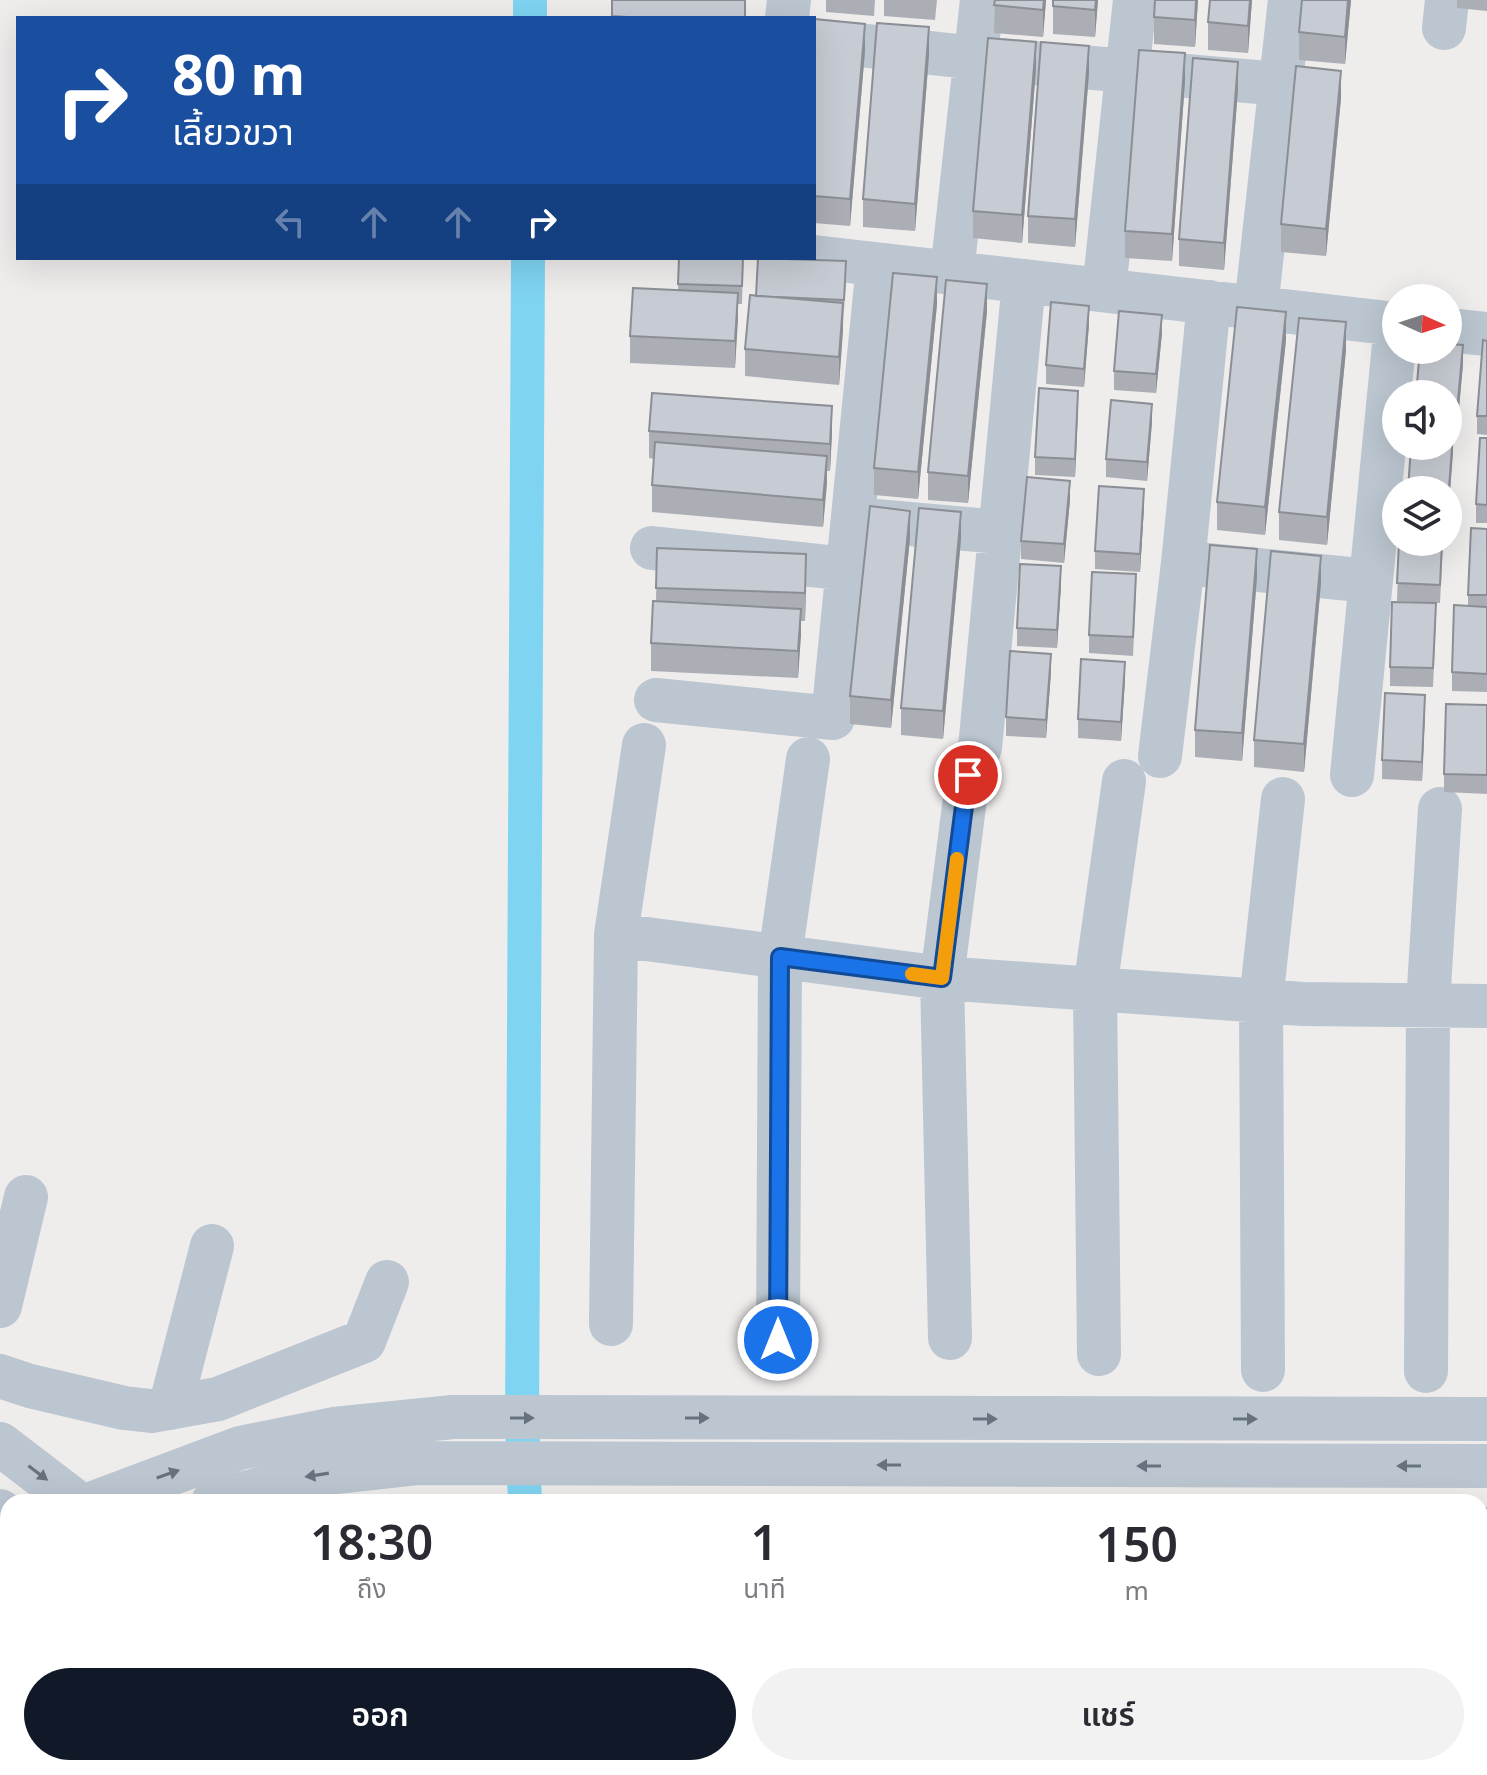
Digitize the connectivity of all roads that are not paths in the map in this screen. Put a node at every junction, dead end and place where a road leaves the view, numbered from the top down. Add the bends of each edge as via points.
1 (982, 0) edge
2 (1135, 0) edge
3 (1290, 0) edge
4 (816, 40) edge
5 (976, 58) junction
6 (1127, 72) junction
7 (1281, 84) junction
8 (816, 257) edge
9 (878, 265) junction
10 (952, 273) junction
11 (1024, 281) junction
12 (1104, 290) junction
13 (1209, 302) junction
14 (1256, 308) junction
15 (1382, 322) edge
16 (1462, 331) edge
17 (1487, 334) edge
18 (1392, 364) edge
19 (817, 411) edge
20 (863, 416) junction
21 (853, 519) junction
22 (1001, 532) junction
23 (652, 548) dead end
24 (1183, 563) junction
25 (848, 569) junction
26 (1370, 581) junction
27 (656, 700) dead end
28 (644, 745) dead end
29 (1160, 756) dead end
30 (808, 759) dead end
31 (1352, 775) dead end
32 (1124, 781) dead end
33 (1283, 799) dead end
34 (1440, 809) dead end
35 (616, 935) junction
36 (780, 957) junction
37 (942, 978) junction
38 (1095, 989) junction
39 (1261, 1001) junction
40 (1428, 1004) junction
41 (1487, 1006) edge
42 (26, 1197) dead end
43 (212, 1246) dead end
44 (387, 1282) dead end
45 (0, 1306) edge
46 (611, 1324) dead end
47 (950, 1338) dead end
48 (778, 1340) dead end
49 (1099, 1354) dead end
50 (1263, 1370) dead end
51 (1426, 1371) dead end
52 (0, 1376) edge
53 (170, 1408) junction
54 (648, 1418) junction
55 (796, 1418) junction
56 (1487, 1419) edge
57 (363, 1426) junction
58 (0, 1444) edge
59 (647, 1464) junction
60 (794, 1465) junction
61 (1487, 1466) edge
62 (365, 1469) junction
63 (66, 1494) edge
64 (117, 1494) edge
65 (242, 1494) edge

1 - 5 street
2 - 6 street
3 - 7 street
4 - 5 street
5 - 6 street
5 - 10 street
6 - 7 street
6 - 12 street
7 - 14 street
8 - 9 street
9 - 10 street
9 - 20 street
10 - 11 street
11 - 12 street
11 - 22 street
12 - 13 street
13 - 14 street
13 - 24 street
14 - 15 street
16 - 17 street
18 - 26 street
19 - 20 street
20 - 21 street
21 - 22 street
21 - 25 street
22 - 37 street
23 - 25 street
24 - 26 street
24 - 29 street
25 - 27 street via 833,718
26 - 31 street
28 - 35 street
30 - 36 street
32 - 38 street
33 - 39 street
34 - 40 street
35 - 36 street
35 - 46 street
36 - 37 street
36 - 48 street
37 - 38 street
37 - 47 street
38 - 39 street
38 - 49 street
39 - 40 street
39 - 50 street
40 - 41 street
40 - 51 street
42 - 45 street
43 - 53 street
44 - 53 street via 364,1341 218,1399
52 - 53 street via 124,1408
54 -> 55 street
57 -> 54 street via 453,1417
54 - 59 street
55 -> 56 street
55 - 60 street
57 - 62 street
64 -> 57 street via 240,1448
58 -> 63 street
59 - 60 street
59 - 62 street via 419,1463
61 -> 60 street
62 -> 65 street via 311,1475

